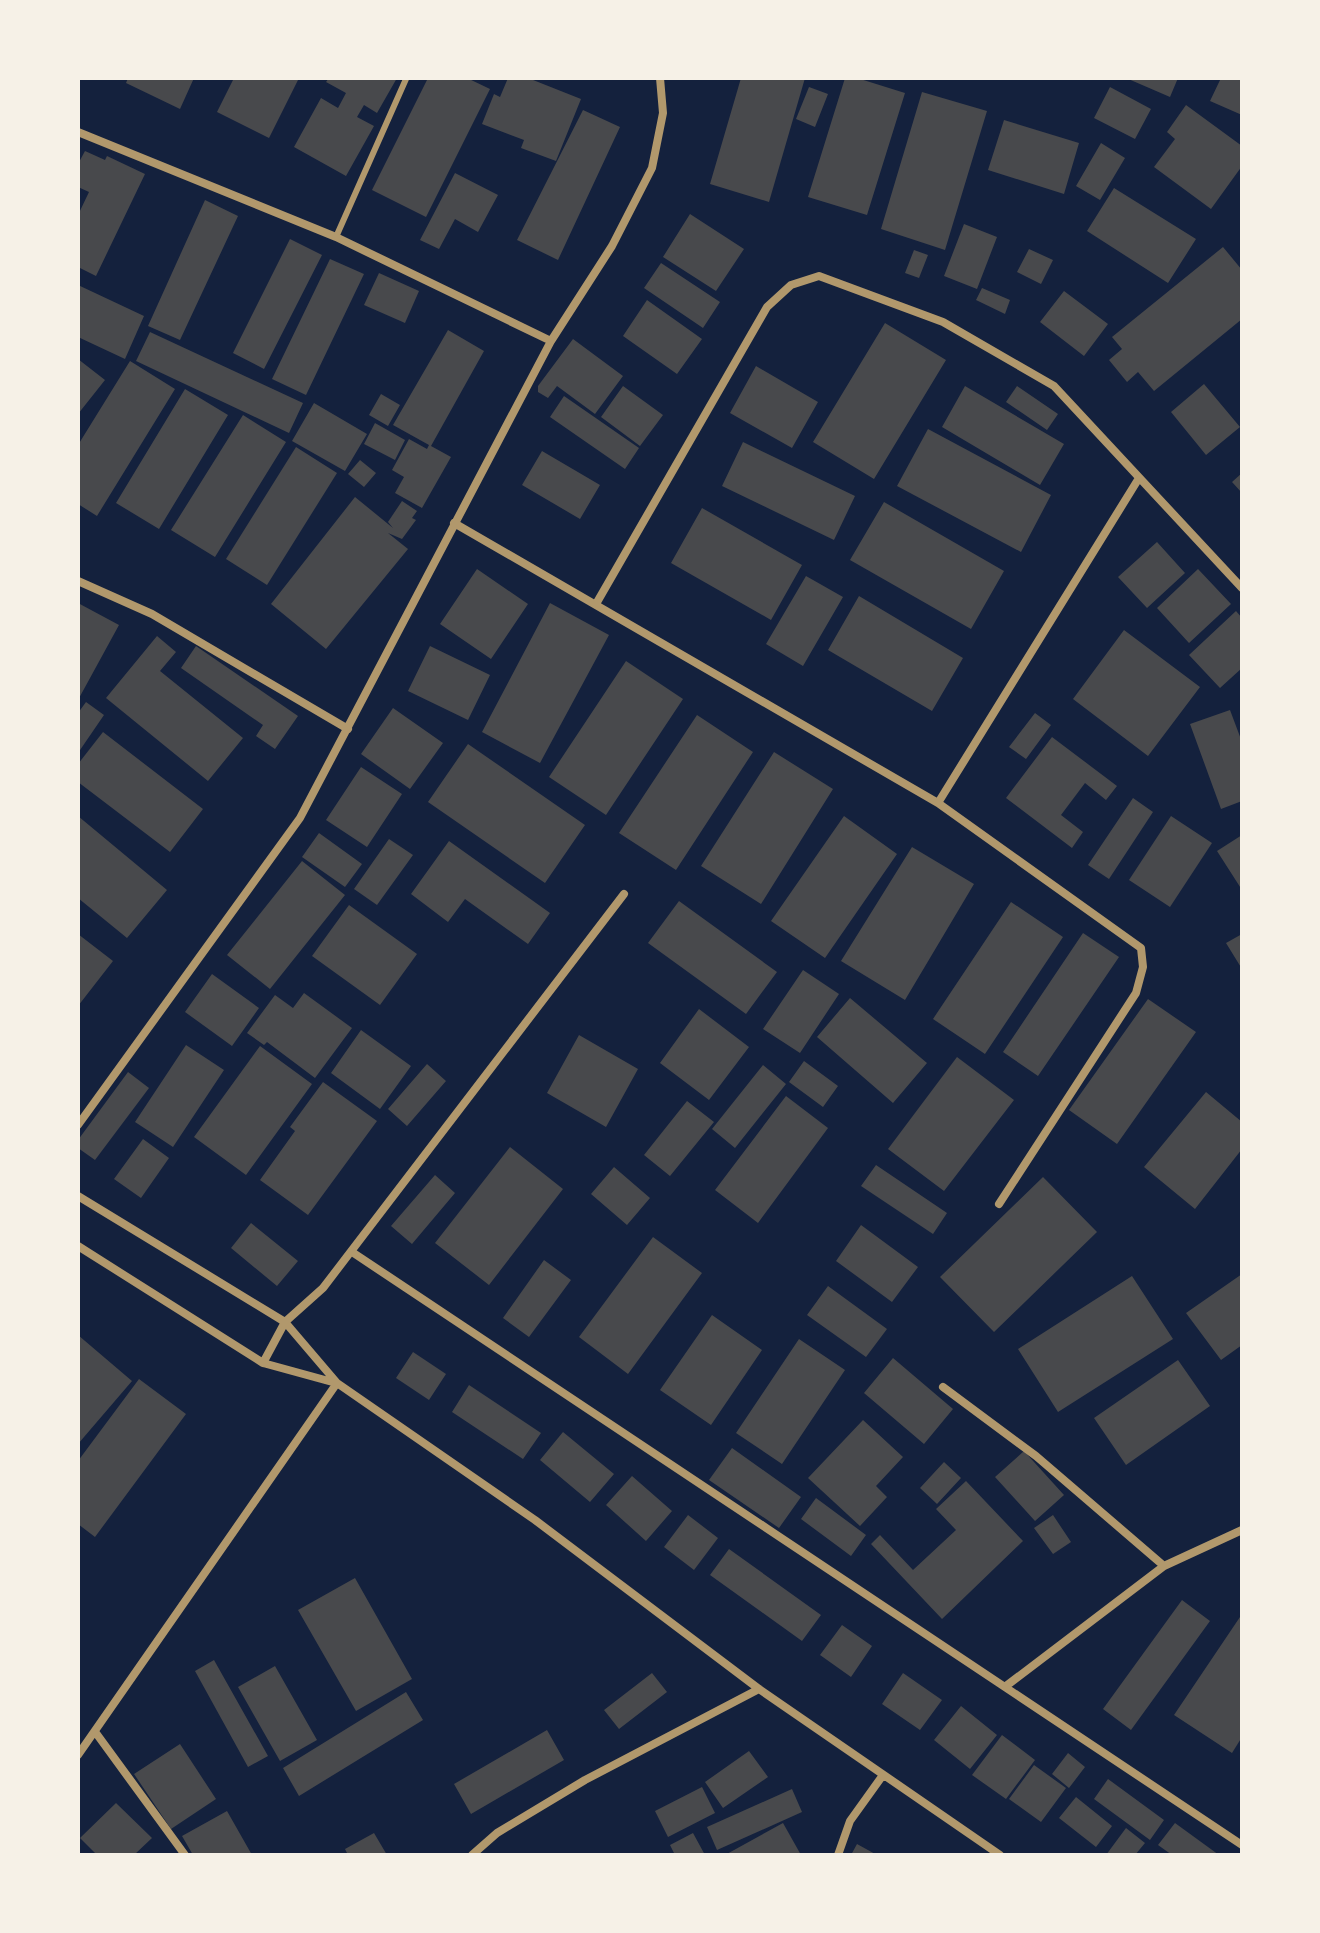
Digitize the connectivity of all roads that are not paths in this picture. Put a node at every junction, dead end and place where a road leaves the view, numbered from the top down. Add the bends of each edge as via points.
1 (660, 78) edge
2 (406, 79) edge
3 (78, 132) edge
4 (336, 237) junction
5 (551, 341) junction
6 (1139, 478) junction
7 (454, 523) junction
8 (78, 581) edge
9 (1242, 588) edge
10 (596, 604) junction
11 (348, 729) junction
12 (938, 803) junction
13 (624, 894) dead end
14 (78, 1125) edge
15 (78, 1196) edge
16 (999, 1204) dead end
17 (78, 1246) edge
18 (352, 1252) junction
19 (285, 1322) junction
20 (263, 1363) junction
21 (337, 1383) junction
22 (943, 1387) dead end
23 (1242, 1530) edge
24 (1164, 1566) junction
25 (1006, 1686) junction
26 (759, 1689) junction
27 (96, 1733) junction
28 (78, 1755) edge
29 (883, 1775) junction
30 (1242, 1845) edge
31 (185, 1855) edge
32 (472, 1855) edge
33 (838, 1855) edge
34 (1000, 1855) edge

1 - 5 street via 663,113 652,168 612,246
2 - 4 lane
3 - 4 street
4 - 5 street
5 - 7 street
6 - 9 street
6 - 10 street via 1054,386 943,322 819,276 791,285 767,307
6 - 12 street
7 - 10 street
7 - 11 street
8 - 11 street via 152,614
10 - 12 street
11 - 14 street via 300,818
12 - 16 street via 1141,948 1143,967 1136,993
13 - 18 street
15 - 19 street
17 - 20 street
18 - 19 street
18 - 25 street
19 - 20 street
19 - 21 street
20 - 21 street
21 - 26 street via 535,1520
21 - 27 street
22 - 24 street via 1036,1456
23 - 24 street
24 - 25 street
25 - 30 street
26 - 29 street
26 - 32 street via 585,1780 497,1833
27 - 28 street
27 - 31 street
29 - 33 street via 850,1821
29 - 34 street

